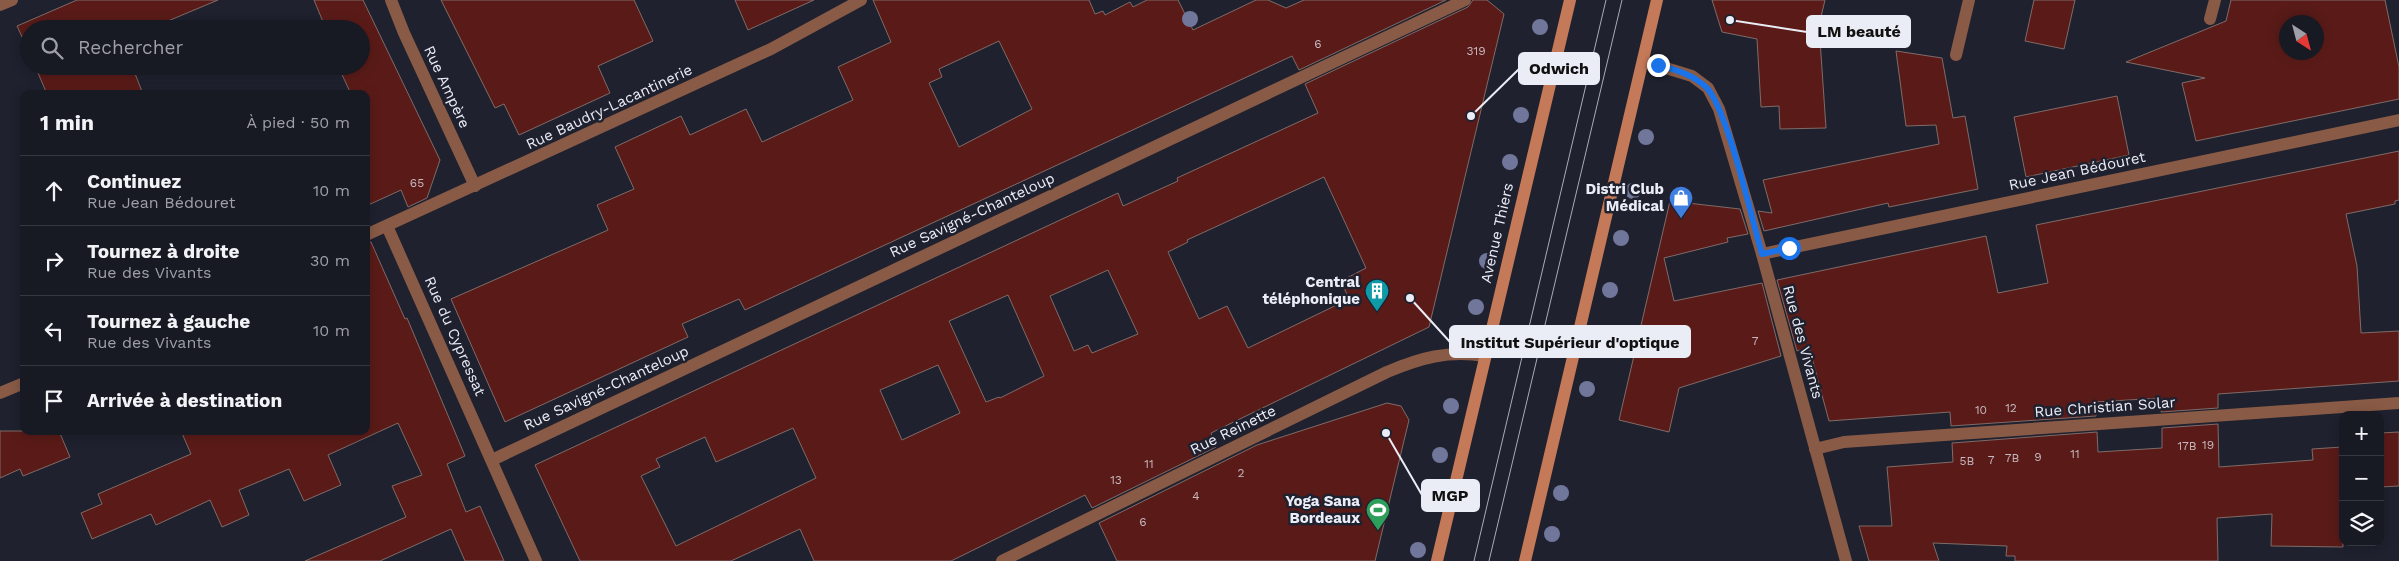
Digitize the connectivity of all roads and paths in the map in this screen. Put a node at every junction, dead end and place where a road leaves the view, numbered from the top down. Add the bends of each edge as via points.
1 (12, 0) edge
2 (391, 0) edge
3 (861, 0) edge
4 (1465, 0) edge
5 (1570, 0) edge
6 (1657, 0) edge
7 (1969, 0) edge
8 (2214, 0) edge
9 (0, 5) edge
10 (2210, 19) dead end
11 (1956, 55) dead end
12 (1643, 61) junction
13 (2399, 120) edge
14 (475, 186) junction
15 (388, 226) junction
16 (370, 233) edge
17 (1762, 254) junction
18 (1485, 356) junction
19 (20, 385) edge
20 (0, 393) edge
21 (2399, 403) edge
22 (1814, 449) junction
23 (492, 460) junction
24 (536, 561) edge
25 (1002, 561) edge
26 (1437, 561) edge
27 (1525, 561) edge
28 (1846, 561) edge

1 - 9 street
2 - 14 street, Rue Ampère
3 - 14 street, Rue Baudry-Lacantinerie via 771,49
4 - 23 street, Rue Savigné-Chanteloup
5 - 18 main road, Avenue Thiers
6 - 12 main road
7 - 11 street
8 - 10 street
12 - 17 street, Rue des Vivants via 1692,76 1708,88 1728,132
12 - 27 main road
13 - 17 street, Rue Jean Bédouret
14 - 15 street, Rue Baudry-Lacantinerie
15 - 16 street, Rue Baudry-Lacantinerie
15 - 23 street, Rue du Cypressat
17 - 22 street, Rue des Vivants
18 - 25 street, Rue Reinette via 1448,353 1416,360 1387,372
18 - 26 main road, Avenue Thiers
19 - 20 street
21 - 22 street, Rue Christian Solar via 1844,442
22 - 28 street, Rue des Vivants
23 - 24 street, Rue du Cypressat

